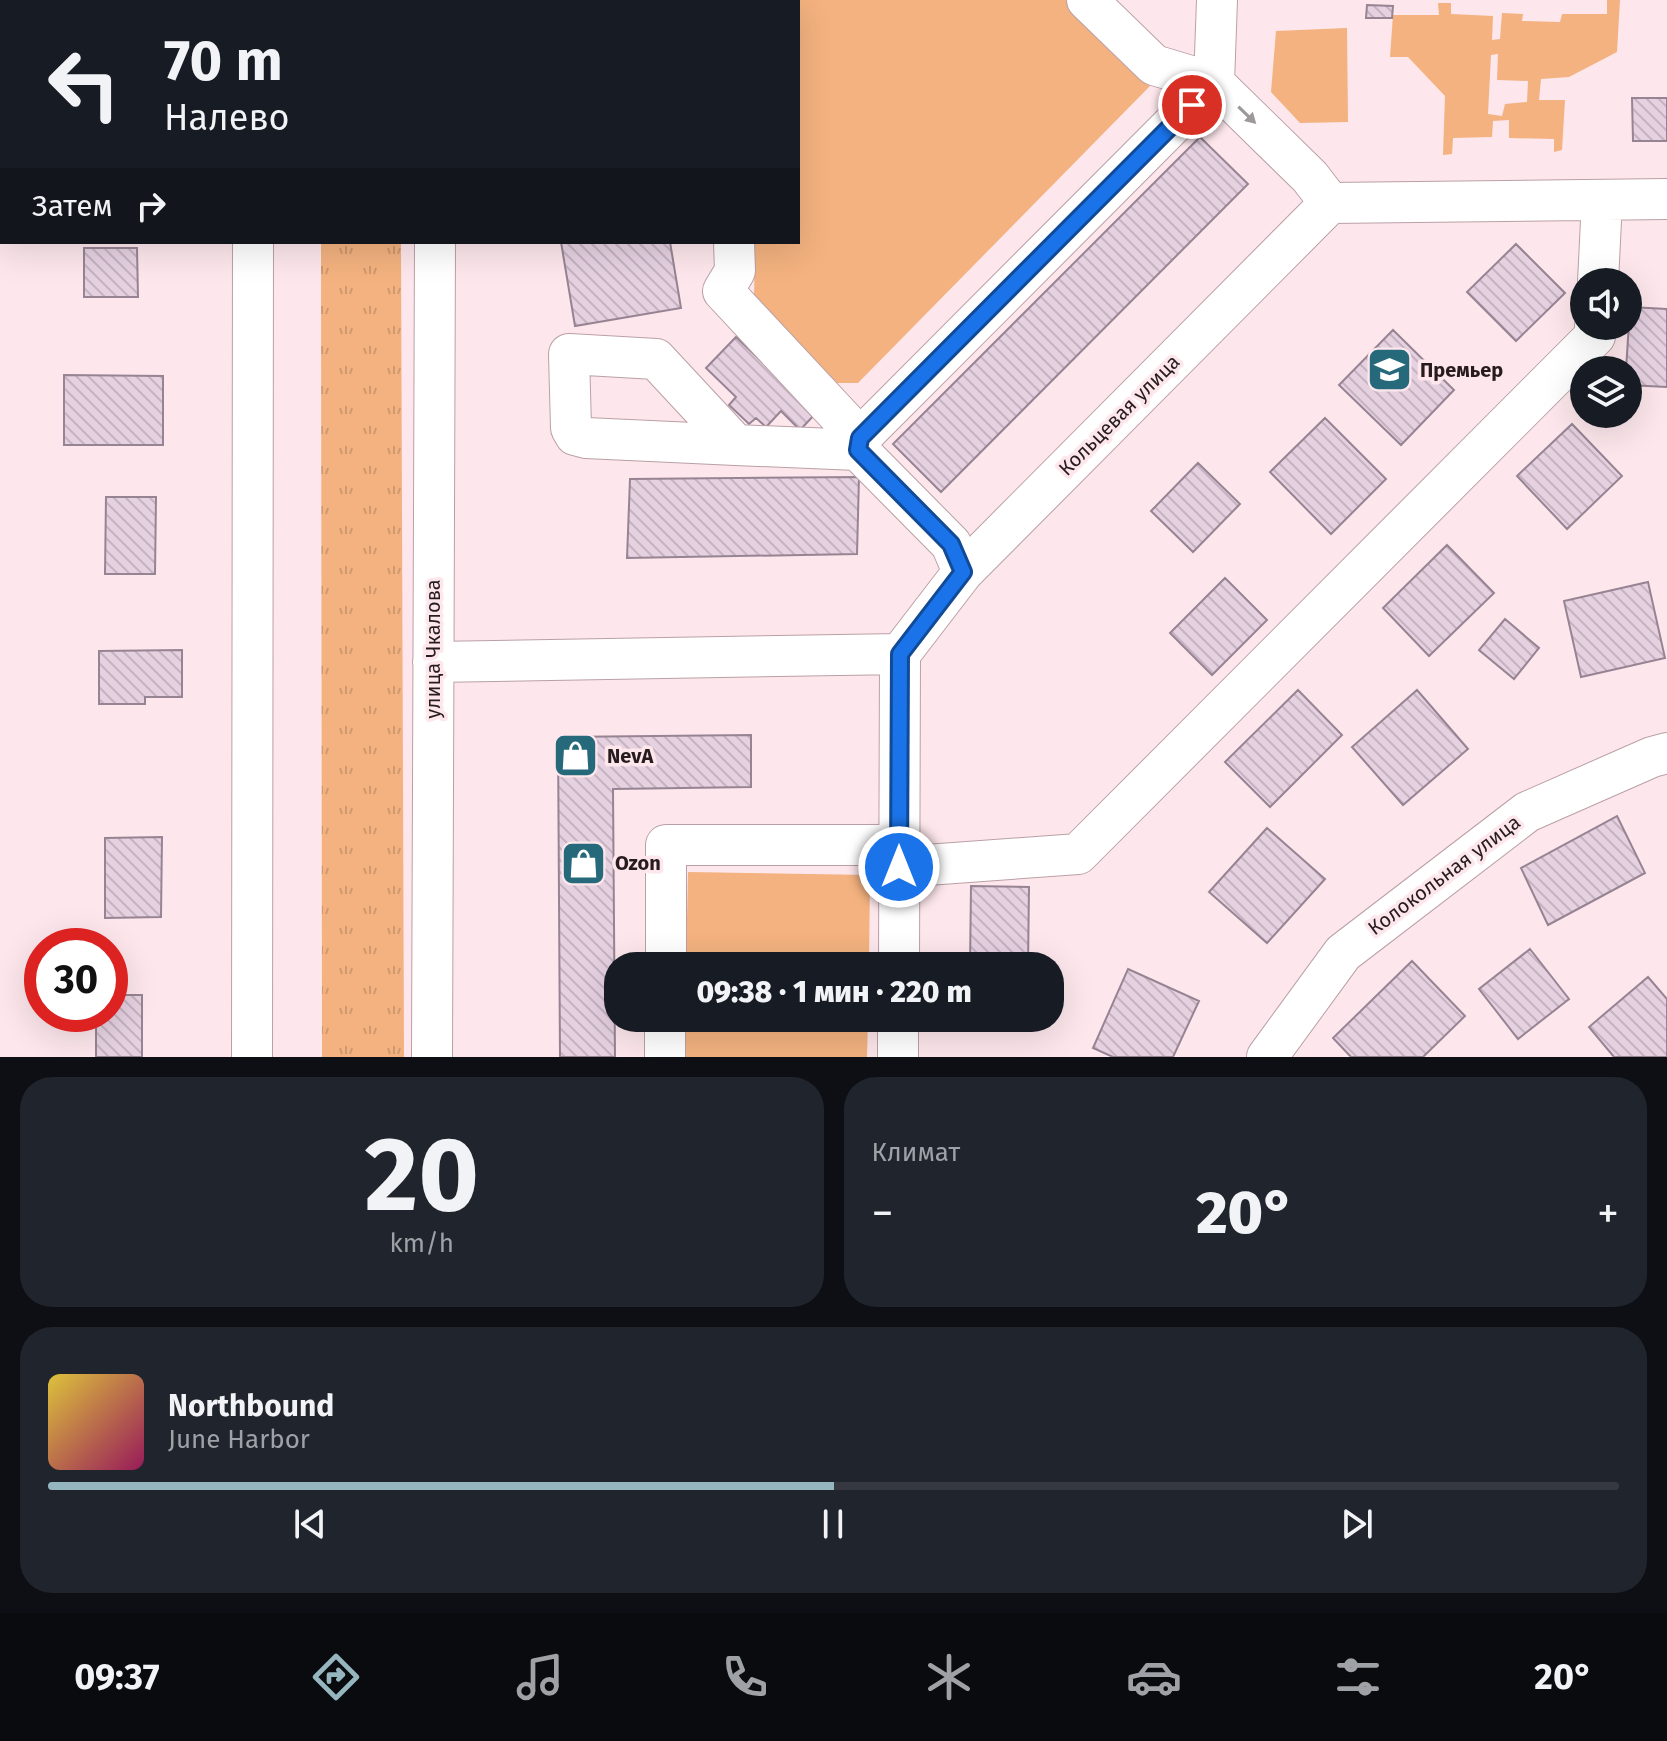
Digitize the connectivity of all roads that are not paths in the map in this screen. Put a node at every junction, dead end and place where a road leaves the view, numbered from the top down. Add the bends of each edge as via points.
1 (1087, 0) edge
2 (1217, 0) edge
3 (1214, 83) junction
4 (1667, 199) edge
5 (1602, 200) junction
6 (1330, 203) junction
7 (253, 244) edge
8 (435, 244) edge
9 (734, 244) edge
10 (1599, 268) edge
11 (1591, 340) edge
12 (859, 444) junction
13 (736, 445) dead end
14 (963, 572) junction
15 (900, 654) junction
16 (433, 662) junction
17 (1667, 753) edge
18 (899, 856) junction
19 (666, 952) edge
20 (899, 952) edge
21 (665, 1032) edge
22 (898, 1032) edge
23 (252, 1057) edge
24 (432, 1057) edge
25 (665, 1057) edge
26 (898, 1057) edge
27 (1267, 1057) edge

1 - 3 street via 1154,65
2 - 3 street
3 -> 6 street
3 - 12 street
4 - 5 street
5 - 6 street
5 - 10 street
6 - 14 street, Кольцевая улица
7 - 23 street
8 - 16 street, улица Чкалова
9 - 12 street via 735,271 723,291
11 - 18 street via 1078,854
12 - 13 street
12 - 14 street via 951,544
14 - 15 street, Кольцевая улица
15 - 16 street
15 - 18 street
16 - 24 street, улица Чкалова
17 - 27 street, Колокольная улица via 1527,812 1343,953
18 - 19 street via 666,845
18 - 20 street
21 - 25 street
22 - 26 street

